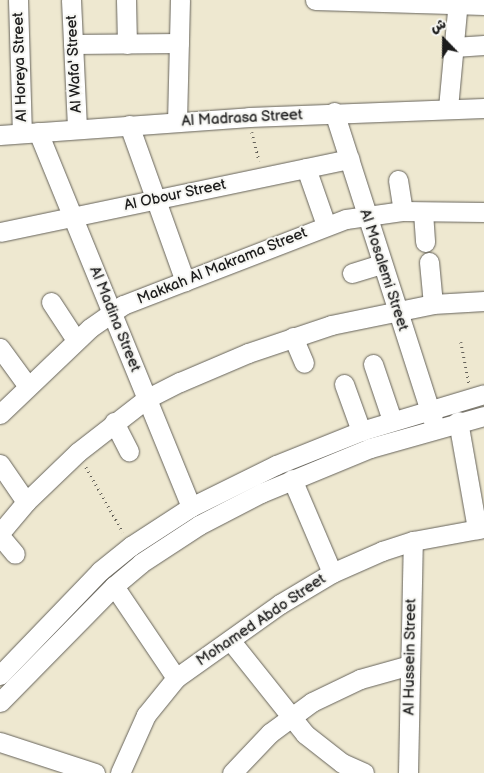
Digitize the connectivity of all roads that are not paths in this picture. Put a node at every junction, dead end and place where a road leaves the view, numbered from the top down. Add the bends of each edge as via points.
1 (18, 0) edge
2 (71, 0) edge
3 (126, 0) edge
4 (180, 0) edge
5 (315, 0) edge
6 (458, 2) edge
7 (484, 5) edge
8 (179, 43) junction
9 (73, 44) junction
10 (127, 44) junction
11 (484, 45) edge
12 (454, 47) junction
13 (448, 108) junction
14 (484, 108) edge
15 (334, 112) junction
16 (177, 122) junction
17 (129, 125) junction
18 (77, 129) junction
19 (30, 132) junction
20 (0, 135) edge
21 (349, 159) junction
22 (306, 168) junction
23 (398, 180) dead end
24 (156, 199) junction
25 (403, 211) junction
26 (423, 212) junction
27 (484, 212) edge
28 (366, 214) junction
29 (73, 217) junction
30 (326, 226) junction
31 (0, 232) edge
32 (425, 242) dead end
33 (429, 262) dead end
34 (382, 264) junction
35 (352, 273) dead end
36 (185, 281) junction
37 (484, 301) edge
38 (51, 302) dead end
39 (433, 304) junction
40 (397, 310) junction
41 (111, 311) junction
42 (293, 337) junction
43 (76, 340) junction
44 (0, 348) edge
45 (304, 363) dead end
46 (373, 364) dead end
47 (344, 384) dead end
48 (27, 385) junction
49 (478, 395) edge
50 (146, 399) junction
51 (429, 409) junction
52 (0, 414) edge
53 (484, 416) edge
54 (392, 420) junction
55 (458, 421) junction
56 (114, 422) junction
57 (435, 427) junction
58 (361, 432) junction
59 (129, 451) dead end
60 (0, 464) edge
61 (292, 479) junction
62 (26, 502) junction
63 (191, 507) junction
64 (480, 528) edge
65 (0, 533) edge
66 (0, 536) edge
67 (413, 541) junction
68 (15, 554) dead end
69 (332, 573) junction
70 (114, 586) junction
71 (230, 640) junction
72 (410, 665) junction
73 (0, 675) edge
74 (176, 678) junction
75 (0, 702) edge
76 (290, 717) junction
77 (0, 742) edge
78 (95, 773) edge
79 (120, 773) edge
80 (232, 773) edge
81 (364, 773) edge
82 (408, 773) edge

1 - 19 street, Al Horeya Street
2 - 9 street, Al Wafa' Street
3 - 10 street
4 - 8 street
5 - 6 street
6 - 7 street
6 - 12 street
8 - 10 street
8 - 16 street
9 - 10 street
9 - 18 street, Al Wafa' Street
11 - 12 street
12 - 13 street
13 - 14 street, Al Madrasa Street
13 - 15 street, Al Madrasa Street
15 - 16 street, Al Madrasa Street
15 - 21 street, Al Mosalemi Street
16 - 17 street, Al Madrasa Street
17 - 18 street, Al Madrasa Street
17 - 24 street
18 - 19 street, Al Madrasa Street
19 - 20 street, Al Madrasa Street
19 - 29 street, Al Madina Street
21 - 22 street, Al Obour Street
21 - 28 street, Al Mosalemi Street
22 - 24 street, Al Obour Street
22 - 30 street
23 - 25 street
24 - 29 street, Al Obour Street
24 - 36 street
25 - 26 street, Makkah Al Makrama Street
25 - 28 street, Makkah Al Makrama Street
26 - 27 street, Makkah Al Makrama Street
26 - 32 street
28 - 30 street, Makkah Al Makrama Street
28 - 34 street, Al Mosalemi Street
29 - 31 street, Al Obour Street
29 - 41 street, Al Madina Street
30 - 36 street, Makkah Al Makrama Street
33 - 39 street
34 - 35 street
34 - 40 street, Al Mosalemi Street
36 - 41 street, Makkah Al Makrama Street
37 - 39 street
38 - 43 street
39 - 40 street
40 - 42 street
40 - 51 street, Al Mosalemi Street
41 - 43 street, Makkah Al Makrama Street
41 - 50 street, Al Madina Street
42 - 45 street
42 - 50 street via 213,367
43 - 48 street, Makkah Al Makrama Street
44 - 48 street
46 - 54 street
47 - 58 street
48 - 52 street, Makkah Al Makrama Street
49 - 51 street
50 - 56 street
50 - 63 street, Al Madina Street
51 - 54 street
51 - 57 street, Al Mosalemi Street
53 - 55 street
54 - 58 street
55 - 57 street
55 - 64 street
56 - 59 street
56 - 62 street
57 - 61 street
58 - 63 street via 276,465
60 - 62 street
61 - 69 street
61 - 70 street via 199,525 141,563
62 - 65 street
63 - 73 street via 131,546 67,603
64 - 67 street, Mohamed Abdo Street
66 - 68 street
67 - 69 street, Mohamed Abdo Street
67 - 72 street, Al Hussein Street
69 - 71 street, Mohamed Abdo Street via 280,604
70 - 74 street
70 - 75 street
71 - 74 street, Mohamed Abdo Street
71 - 76 street
72 - 76 street via 360,679
72 - 82 street, Al Hussein Street
74 - 79 street, Mohamed Abdo Street via 146,715
76 - 80 street via 251,751
76 - 81 street via 322,750
77 - 78 street

